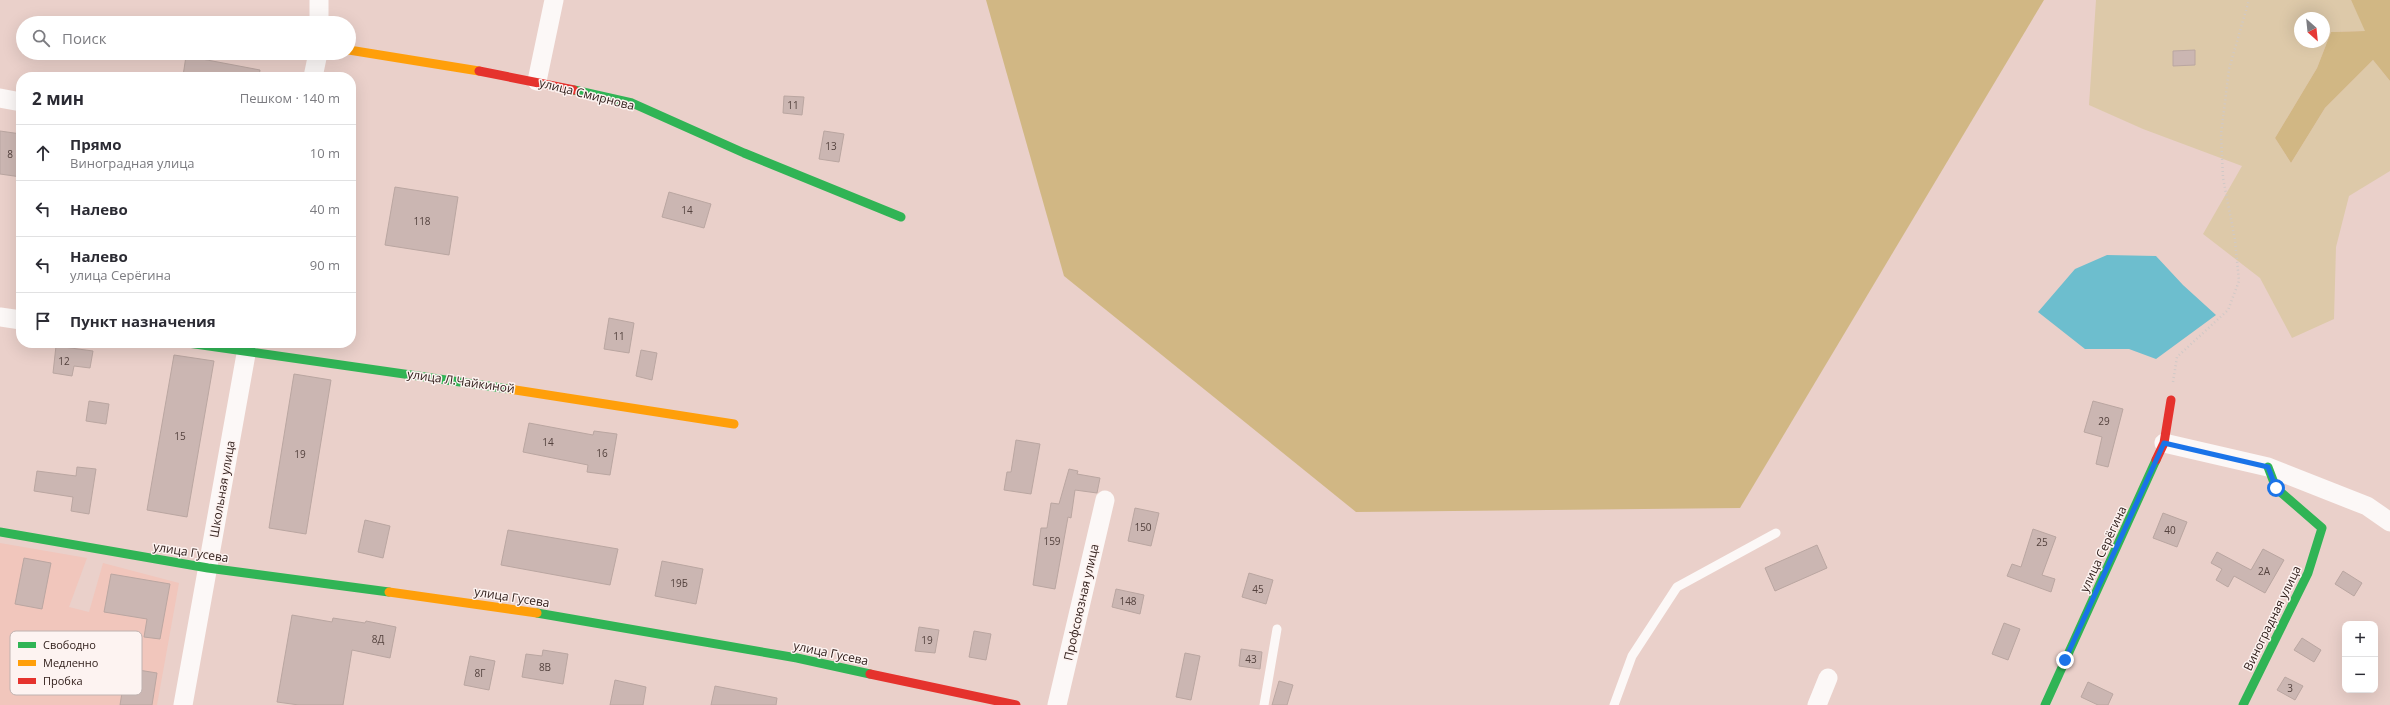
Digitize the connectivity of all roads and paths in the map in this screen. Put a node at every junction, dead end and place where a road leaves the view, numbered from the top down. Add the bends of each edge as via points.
1 (319, 0) edge
2 (554, 0) edge
3 (2249, 0) edge
4 (319, 16) edge
5 (356, 51) edge
6 (317, 60) edge
7 (314, 72) edge
8 (537, 81) junction
9 (0, 98) edge
10 (16, 101) edge
11 (901, 217) dead end
12 (0, 317) edge
13 (16, 319) edge
14 (247, 348) edge
15 (253, 348) edge
16 (2171, 400) joint
17 (734, 424) dead end
18 (2164, 443) junction
19 (2268, 467) junction
20 (1105, 500) dead end
21 (2390, 522) edge
22 (0, 532) edge
23 (1776, 533) dead end
24 (208, 568) junction
25 (1277, 629) dead end
26 (1828, 678) dead end
27 (183, 705) edge
28 (1016, 705) edge
29 (1057, 705) edge
30 (1264, 705) edge
31 (1614, 705) edge
32 (1817, 705) edge
33 (2045, 705) edge
34 (2243, 705) edge

1 - 4 street
2 - 8 street
3 - 16 path via 2229,69 2221,135 2223,178 2235,240 2239,281 2228,310 2177,356
5 - 8 street, улица Смирнова
6 - 7 street
8 - 11 street, улица Смирнова via 632,103 744,153
9 - 10 street
12 - 13 street
14 - 24 street, Школьная улица
15 - 17 street, улица Л.Чайкиной
16 - 18 street, улица Серёгина
18 - 19 street
18 - 33 street, улица Серёгина
19 - 21 street via 2367,506
19 - 34 street, Виноградная улица via 2276,488 2322,528 2308,574
20 - 29 street, Профсоюзная улица
22 - 24 street, улица Гусева
23 - 31 lane via 1677,587 1632,656
24 - 27 street, Школьная улица
24 - 28 street, улица Гусева via 498,606 797,658
25 - 30 lane
26 - 32 street

